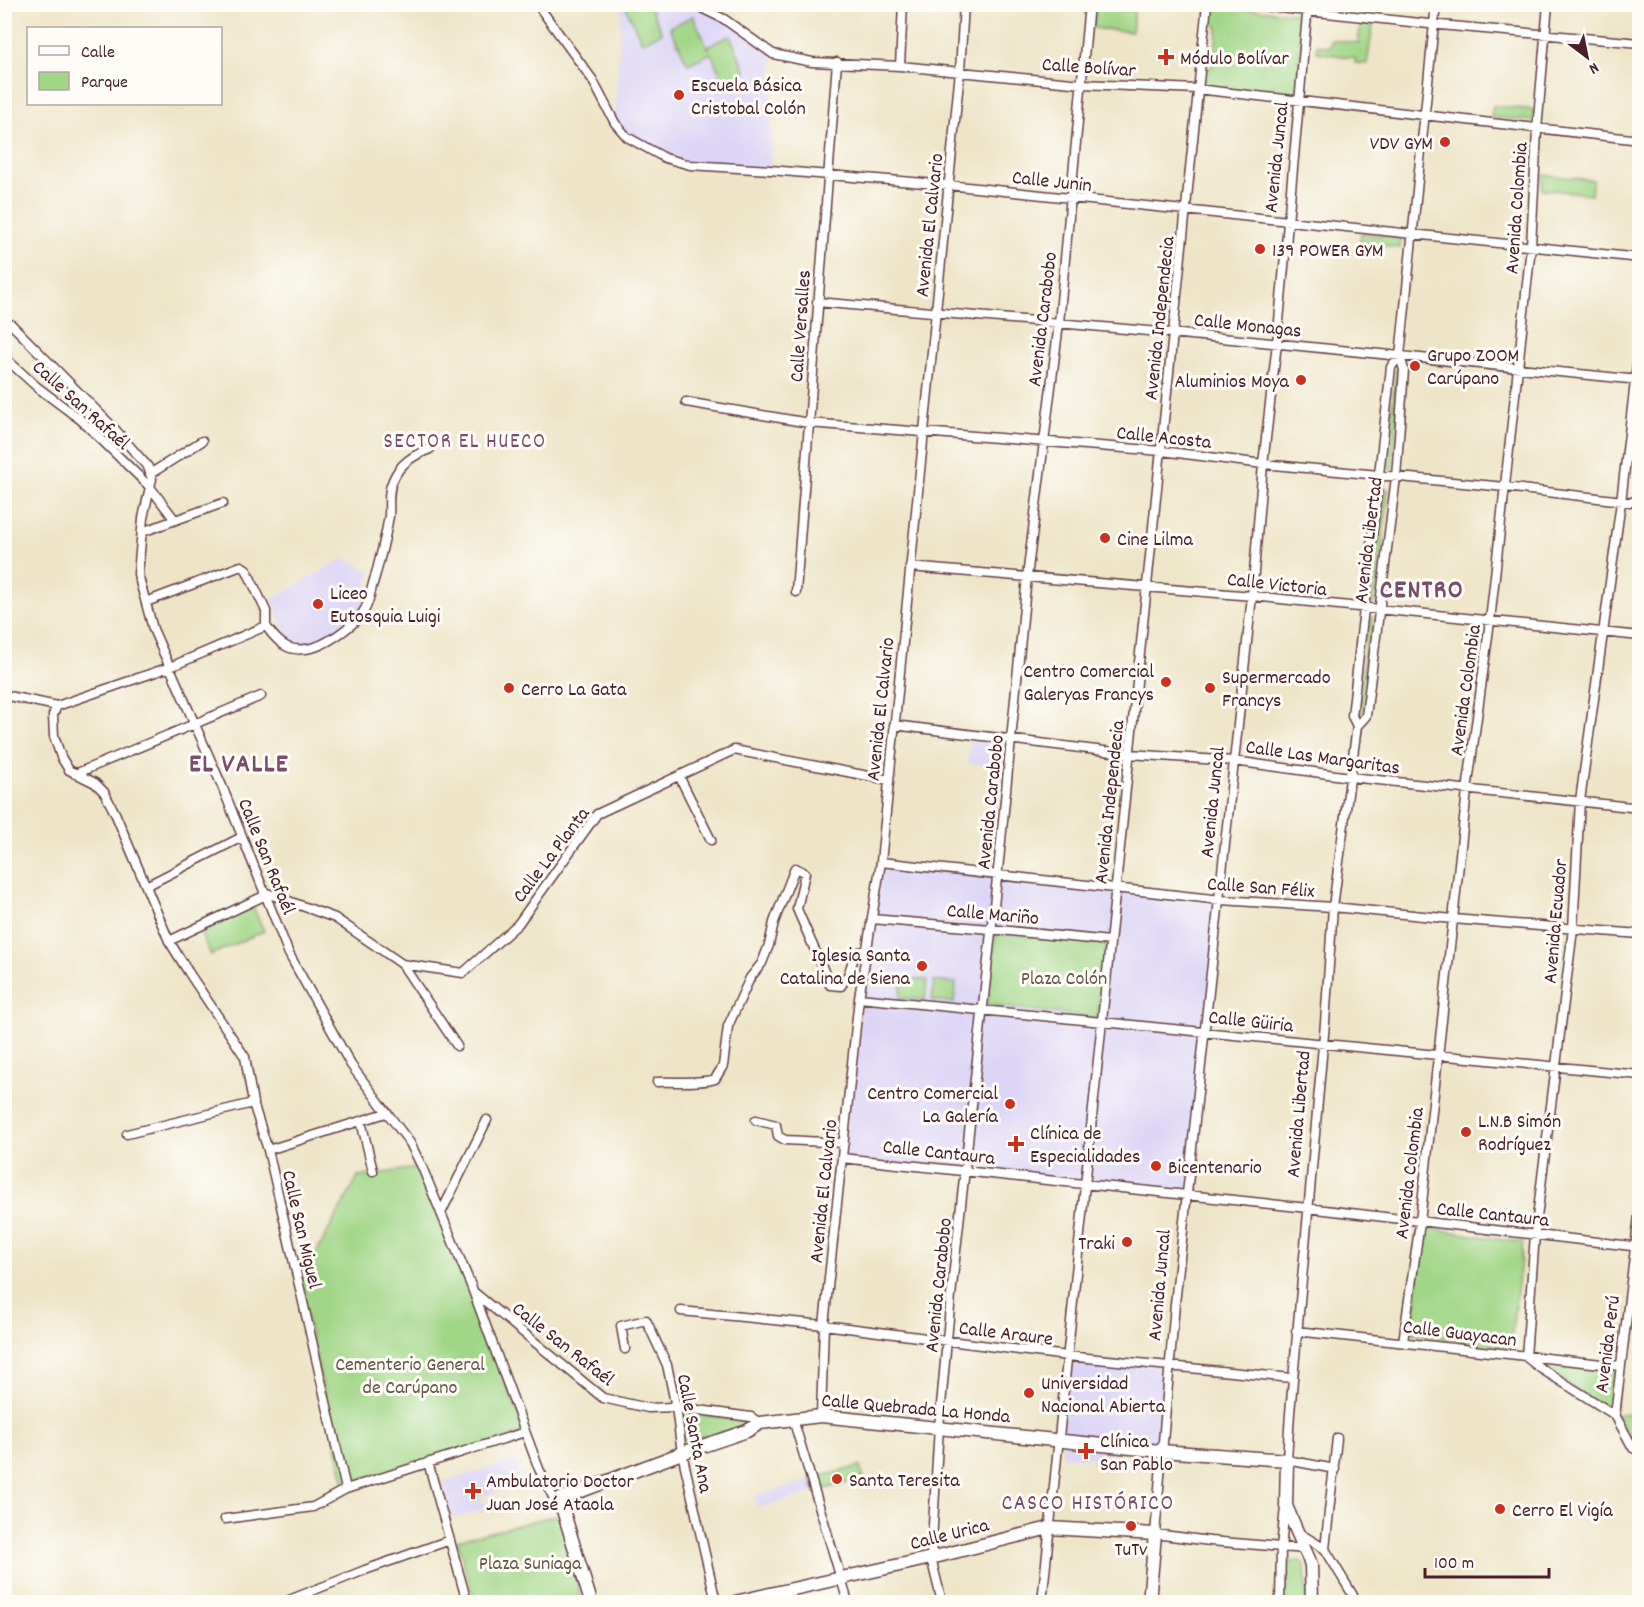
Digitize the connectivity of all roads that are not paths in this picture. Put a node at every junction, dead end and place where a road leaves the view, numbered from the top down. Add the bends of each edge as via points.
1 (537, 4) edge
2 (693, 4) edge
3 (903, 4) edge
4 (964, 4) edge
5 (1089, 4) edge
6 (1207, 4) edge
7 (1242, 4) edge
8 (1436, 4) edge
9 (1548, 4) edge
10 (1308, 8) edge
11 (1434, 25) junction
12 (1545, 34) junction
13 (1640, 43) edge
14 (837, 62) junction
15 (900, 66) junction
16 (960, 71) junction
17 (1082, 84) junction
18 (1197, 90) junction
19 (1300, 102) junction
20 (1425, 114) junction
21 (1537, 130) junction
22 (1640, 141) edge
23 (827, 174) junction
24 (948, 185) junction
25 (1071, 199) junction
26 (1185, 210) junction
27 (1288, 222) junction
28 (1414, 235) junction
29 (1531, 246) junction
30 (1640, 258) edge
31 (817, 302) junction
32 (936, 313) junction
33 (1059, 323) junction
34 (11, 324) dead end
35 (1171, 333) junction
36 (1640, 339) edge
37 (1277, 343) junction
38 (1400, 356) junction
39 (4, 357) edge
40 (1518, 368) junction
41 (1638, 380) edge
42 (686, 402) dead end
43 (809, 423) junction
44 (924, 432) junction
45 (202, 441) dead end
46 (1042, 442) junction
47 (430, 449) dead end
48 (1162, 451) junction
49 (1263, 464) junction
50 (150, 474) junction
51 (1381, 476) junction
52 (1395, 477) junction
53 (150, 487) junction
54 (1505, 487) junction
55 (1622, 502) junction
56 (223, 503) dead end
57 (1640, 503) edge
58 (175, 520) junction
59 (142, 532) junction
60 (910, 567) junction
61 (1027, 577) junction
62 (1146, 588) junction
63 (796, 592) dead end
64 (1252, 596) junction
65 (146, 602) junction
66 (1366, 609) junction
67 (1378, 610) junction
68 (1490, 621) junction
69 (266, 626) junction
70 (1604, 632) junction
71 (1640, 636) edge
72 (170, 668) junction
73 (4, 695) edge
74 (261, 696) dead end
75 (57, 706) junction
76 (195, 724) junction
77 (894, 725) junction
78 (1357, 726) junction
79 (1012, 739) junction
80 (1129, 754) junction
81 (1234, 761) junction
82 (75, 774) junction
83 (680, 776) junction
84 (1350, 777) junction
85 (889, 780) junction
86 (1467, 791) junction
87 (1580, 801) junction
88 (1640, 808) edge
89 (242, 837) junction
90 (711, 840) dead end
91 (881, 862) junction
92 (998, 875) junction
93 (146, 885) junction
94 (1115, 888) junction
95 (265, 894) junction
96 (1221, 900) junction
97 (1333, 907) junction
98 (872, 919) junction
99 (1453, 919) junction
100 (990, 929) junction
101 (1573, 929) junction
102 (1640, 934) edge
103 (170, 941) junction
104 (1110, 941) junction
105 (867, 950) junction
106 (402, 964) junction
107 (859, 998) junction
108 (983, 1010) junction
109 (1102, 1021) junction
110 (1204, 1032) junction
111 (1323, 1044) junction
112 (456, 1046) dead end
113 (1438, 1055) junction
114 (1556, 1067) junction
115 (1640, 1075) edge
116 (657, 1082) dead end
117 (253, 1103) junction
118 (386, 1113) junction
119 (488, 1120) dead end
120 (756, 1120) dead end
121 (360, 1121) junction
122 (127, 1134) dead end
123 (844, 1143) junction
124 (268, 1150) junction
125 (842, 1158) junction
126 (373, 1171) dead end
127 (966, 1171) junction
128 (1085, 1183) junction
129 (1186, 1195) junction
130 (1640, 1207) edge
131 (1308, 1208) junction
132 (441, 1213) junction
133 (1420, 1222) junction
134 (1534, 1234) junction
135 (1637, 1246) edge
136 (473, 1292) junction
137 (681, 1311) dead end
138 (824, 1325) junction
139 (1296, 1331) junction
140 (948, 1341) junction
141 (1403, 1342) junction
142 (625, 1349) dead end
143 (1067, 1356) junction
144 (1526, 1357) junction
145 (1170, 1365) junction
146 (1620, 1366) junction
147 (1292, 1378) junction
148 (676, 1407) junction
149 (1615, 1415) junction
150 (821, 1416) junction
151 (793, 1419) junction
152 (760, 1422) junction
153 (939, 1426) junction
154 (525, 1432) junction
155 (1337, 1438) dead end
156 (1059, 1439) junction
157 (1161, 1451) junction
158 (1640, 1452) edge
159 (682, 1453) junction
160 (1287, 1460) junction
161 (428, 1462) junction
162 (1335, 1469) junction
163 (346, 1489) junction
164 (555, 1501) junction
165 (1286, 1506) junction
166 (225, 1519) dead end
167 (1049, 1528) junction
168 (1299, 1533) junction
169 (1155, 1534) junction
170 (450, 1540) junction
171 (1281, 1548) junction
172 (1325, 1549) junction
173 (1306, 1550) junction
174 (931, 1558) junction
175 (841, 1579) junction
176 (284, 1602) edge
177 (467, 1602) edge
178 (591, 1602) edge
179 (716, 1602) edge
180 (735, 1602) edge
181 (849, 1602) edge
182 (942, 1602) edge
183 (1042, 1602) edge
184 (1149, 1602) edge
185 (1280, 1602) edge
186 (1312, 1602) edge
187 (1357, 1602) edge

1 - 23 street, Calle Junin via 592,79 615,123 627,137 665,158 690,165
2 - 14 street, Calle Bolívar via 724,19 773,54 812,62
3 - 15 street
4 - 16 street, Avenida El Calvario
5 - 17 street, Avenida Carabobo
6 - 18 street, Avenida Independecia
7 - 10 street
8 - 11 street, Avenida Libertad
9 - 12 street, Avenida Colombia
10 - 11 street
10 - 19 street, Avenida Juncal
11 - 12 street
11 - 20 street, Avenida Libertad
12 - 13 street
12 - 21 street, Avenida Colombia
14 - 15 street, Calle Bolívar
14 - 23 street, Calle Versalles
15 - 16 street, Calle Bolívar
16 - 17 street, Calle Bolívar
16 - 24 street, Avenida El Calvario
17 - 18 street, Calle Bolívar
17 - 25 street, Avenida Carabobo
18 - 19 street, Calle Bolívar
18 - 26 street, Avenida Independecia
19 - 20 street, Calle Bolívar
19 - 27 street, Avenida Juncal
20 - 21 street, Calle Bolívar
20 - 28 street, Avenida Libertad
21 - 22 street, Calle Bolívar
21 - 29 street, Avenida Colombia
23 - 24 street, Calle Junin
23 - 31 street, Calle Versalles
24 - 25 street, Calle Junin
24 - 32 street, Avenida El Calvario
25 - 26 street, Calle Junin
25 - 33 street, Avenida Carabobo
26 - 27 street, Calle Junin
26 - 35 street, Avenida Independecia
27 - 28 street, Calle Junin
27 - 37 street, Avenida Juncal
28 - 29 street, Calle Junin
28 - 38 street, Avenida Libertad
29 - 30 street, Calle Junin
29 - 40 street, Avenida Colombia
31 - 32 street, Calle Monagas
31 - 43 street, Calle Versalles
32 - 33 street, Calle Monagas
32 - 44 street, Avenida El Calvario
33 - 35 street, Calle Monagas
33 - 46 street, Avenida Carabobo
34 - 50 street via 111,425
35 - 37 street, Calle Monagas
35 - 48 street, Avenida Independecia
36 - 41 street, Avenida Ecuador
37 - 38 street, Calle Monagas
37 - 49 street, Avenida Juncal
38 - 40 street, Calle Monagas
38 - 51 street, Avenida Libertad via 1391,367
38 - 52 street, Avenida Libertad via 1404,370
39 - 53 street, Calle San Rafaél via 81,420
40 - 41 street, Calle Monagas
40 - 54 street, Avenida Colombia
41 - 55 street, Avenida Ecuador
42 - 43 street, Calle Acosta
43 - 44 street, Calle Acosta
43 - 63 street, Calle Versalles
44 - 46 street, Calle Acosta
44 - 60 street, Avenida El Calvario
45 - 50 street
46 - 48 street, Calle Acosta
46 - 61 street, Avenida Carabobo
47 - 69 street via 415,455 393,478 377,572 366,609 356,621 321,645 305,650 286,648
48 - 49 street, Calle Acosta
48 - 62 street, Avenida Independecia
49 - 51 street, Calle Acosta
49 - 64 street, Avenida Juncal
50 - 53 street
51 - 52 street, Calle Acosta
51 - 66 street, Avenida Libertad
52 - 54 street, Calle Acosta
52 - 67 street, Avenida Libertad
53 - 58 street
53 - 59 street, Calle San Rafaél
54 - 55 street, Calle Acosta
54 - 68 street, Avenida Colombia
55 - 57 street, Calle Acosta
55 - 70 street, Avenida Ecuador
56 - 58 street
58 - 59 street
59 - 65 street, Calle San Rafaél via 138,574
60 - 61 street, Calle Victoria
60 - 77 street, Avenida El Calvario
61 - 62 street, Calle Victoria
61 - 79 street, Avenida Carabobo
62 - 64 street, Calle Victoria
62 - 80 street, Avenida Independecia
64 - 66 street, Calle Victoria
64 - 81 street, Avenida Juncal
65 - 69 street via 241,566 266,611
65 - 72 street, Calle San Rafaél
66 - 67 street, Calle Victoria
66 - 78 street, Avenida Libertad via 1352,716
67 - 68 street, Calle Victoria
67 - 78 street, Avenida Libertad via 1366,716
68 - 70 street, Calle Victoria
68 - 86 street, Avenida Colombia
69 - 72 street
70 - 71 street, Calle Victoria
70 - 87 street, Avenida Ecuador
72 - 75 street
72 - 76 street, Calle San Rafaél
73 - 75 street
74 - 76 street
75 - 82 street via 54,736 61,757
76 - 82 street
76 - 89 street, Calle San Rafaél
77 - 79 street, Calle Las Margaritas
77 - 85 street, Avenida El Calvario
78 - 84 street, Avenida Libertad
79 - 80 street, Calle Las Margaritas
79 - 92 street, Avenida Carabobo
80 - 81 street, Calle Las Margaritas
80 - 94 street, Avenida Independecia
81 - 84 street, Calle Las Margaritas
81 - 96 street, Avenida Juncal
82 - 93 street, Calle San Miguel via 104,792
83 - 85 street, Calle La Planta via 734,750
83 - 90 street
83 - 106 street, Calle La Planta via 597,814 518,924 463,973
84 - 86 street, Calle Las Margaritas
84 - 97 street, Avenida Libertad
85 - 91 street, Avenida El Calvario
86 - 87 street, Calle Las Margaritas
86 - 99 street, Avenida Colombia
87 - 88 street, Calle Las Margaritas
87 - 101 street, Avenida Ecuador
89 - 93 street
89 - 95 street, Calle San Rafaél
91 - 92 street, Calle San Félix
91 - 98 street, Avenida El Calvario
92 - 94 street, Calle San Félix
92 - 100 street, Avenida Carabobo
93 - 103 street, Calle San Miguel
94 - 96 street, Calle San Félix
94 - 104 street, Avenida Independecia
95 - 103 street
95 - 106 street, Calle La Planta via 335,918
95 - 118 street, Calle San Rafaél via 289,954 351,1065
96 - 97 street, Calle San Félix
96 - 110 street, Avenida Juncal
97 - 99 street, Calle San Félix
97 - 111 street, Avenida Libertad
98 - 100 street, Calle Mariño
98 - 105 street, Avenida El Calvario
99 - 101 street, Calle San Félix
99 - 113 street, Avenida Colombia
100 - 104 street, Calle Mariño
100 - 108 street, Avenida Carabobo
101 - 102 street, Calle San Félix
101 - 114 street, Avenida Ecuador
103 - 117 street, Calle San Miguel via 245,1057
104 - 109 street, Avenida Independecia
105 - 107 street, Avenida El Calvario
105 - 116 street via 855,953 841,986 830,985 797,909 805,873 795,868 762,963 750,978 728,1026 723,1066 715,1079 705,1083
106 - 112 street
107 - 108 street, Calle Güiria
107 - 123 street, Avenida El Calvario
108 - 109 street, Calle Güiria
108 - 127 street, Avenida Carabobo
109 - 110 street, Calle Güiria
109 - 128 street, Avenida Independecia
110 - 111 street, Calle Güiria
110 - 129 street, Avenida Juncal
111 - 113 street, Calle Güiria
111 - 131 street, Avenida Libertad
113 - 114 street, Calle Güiria
113 - 133 street, Avenida Colombia
114 - 115 street, Calle Güiria
114 - 134 street, Avenida Ecuador
117 - 122 street
117 - 124 street, Calle San Miguel
118 - 121 street
118 - 132 street, Calle San Rafaél via 410,1143
119 - 132 street
120 - 123 street via 776,1125 778,1137 785,1140
121 - 124 street
121 - 126 street
123 - 125 street, Avenida El Calvario
124 - 163 street, Calle San Miguel
125 - 127 street, Calle Cantaura
125 - 138 street, Avenida El Calvario
127 - 128 street, Calle Cantaura
127 - 140 street, Avenida Carabobo
128 - 129 street, Calle Cantaura
128 - 143 street, Avenida Independecia
129 - 131 street, Calle Cantaura
129 - 145 street, Avenida Juncal
130 - 135 street, Avenida Perú
131 - 133 street, Calle Cantaura
131 - 139 street, Avenida Libertad
132 - 136 street, Calle San Rafaél
133 - 134 street, Calle Cantaura
133 - 141 street, Avenida Colombia
134 - 135 street, Calle Cantaura
134 - 144 street, Avenida Ecuador
135 - 146 street, Avenida Perú
136 - 148 street, Calle San Rafaél via 603,1398 648,1408
136 - 154 street, Calle San Rafaél
137 - 138 street, Calle Araure
138 - 140 street, Calle Araure
138 - 150 street, Avenida El Calvario
139 - 141 street, Calle Guayacan
139 - 147 street, Avenida Libertad
140 - 143 street, Calle Araure
140 - 153 street, Avenida Carabobo
141 - 144 street, Calle Guayacan
142 - 148 street, Calle Santa Ana via 621,1326 646,1320 667,1365
143 - 145 street, Calle Araure
143 - 156 street, Avenida Independecia
144 - 146 street, Calle Guayacan
144 - 149 street
145 - 147 street, Calle Araure
145 - 157 street, Avenida Juncal
146 - 149 street, Avenida Perú
147 - 160 street, Avenida Libertad
148 - 152 street, Calle San Rafaél via 751,1417
148 - 159 street, Calle Santa Ana
149 - 158 street via 1633,1448
150 - 151 main road, Calle Quebrada La Honda
150 - 153 main road, Calle Quebrada La Honda
151 - 152 main road, Calle Quebrada La Honda
151 - 175 street
152 - 159 main road, Calle Quebrada La Honda via 747,1431
153 - 156 main road, Calle Quebrada La Honda
153 - 174 street, Avenida Carabobo
154 - 161 street
154 - 164 street, Calle San Rafaél
155 - 162 street
156 - 157 main road, Calle Quebrada La Honda
156 - 167 street, Avenida Independecia
157 - 160 main road, Calle Quebrada La Honda
157 - 169 street, Avenida Juncal
159 - 164 main road, Calle Quebrada La Honda
159 - 179 street, Calle Santa Ana
160 - 162 street
160 - 165 main road, Avenida Libertad
161 - 163 street
161 - 170 street
162 - 172 street
163 - 166 street via 313,1507
164 - 178 main road via 563,1509
165 - 168 main road, Avenida Libertad
165 - 171 street, Avenida Libertad
167 - 169 main road, Calle Urica
167 - 174 main road, Calle Urica
167 - 183 street, Avenida Independecia
168 - 172 street
168 - 173 main road, Avenida Libertad
169 - 171 street, Calle Urica
169 - 184 main road, Avenida Juncal
170 - 176 street
170 - 177 street
171 - 173 street
171 - 185 street, Avenida Libertad
172 - 187 street
173 - 186 main road, Avenida Libertad via 1311,1565
174 - 175 main road, Calle Urica
174 - 182 street, Avenida Carabobo
175 - 180 main road, Calle Urica
175 - 181 street

